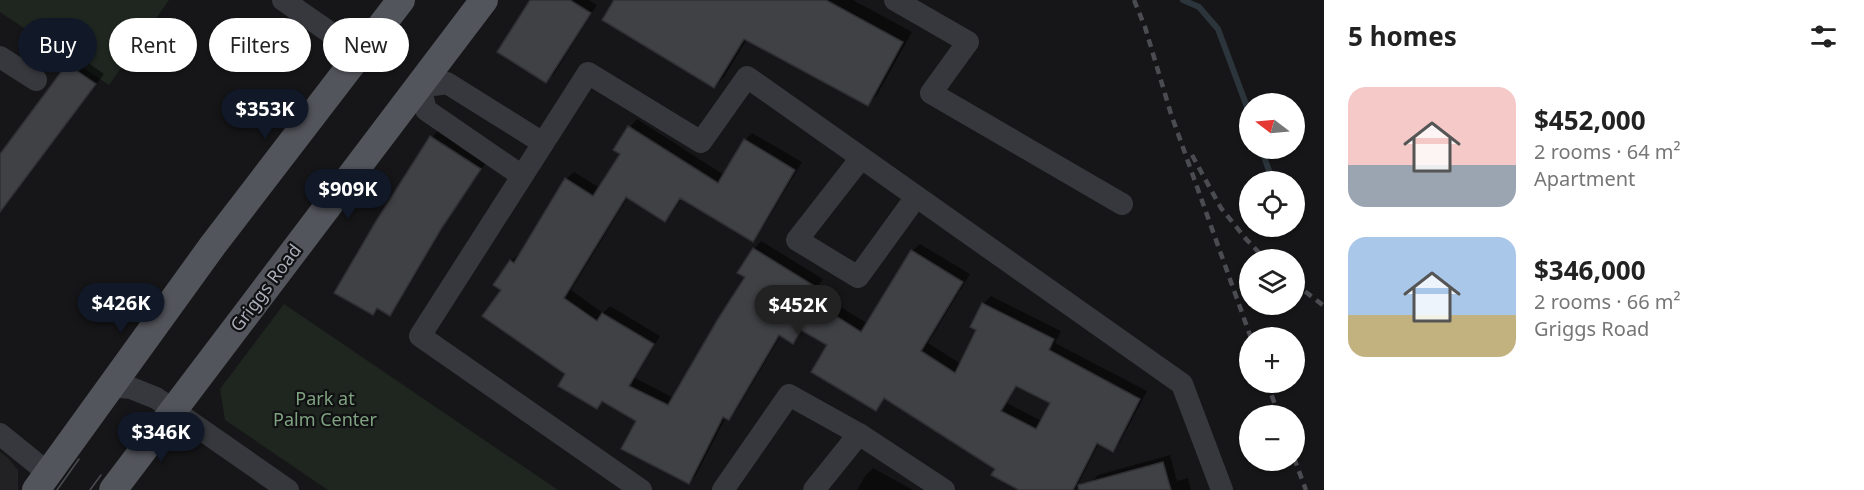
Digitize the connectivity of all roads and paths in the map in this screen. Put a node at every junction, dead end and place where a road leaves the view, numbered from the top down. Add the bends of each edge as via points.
1 (283, 0) edge
2 (401, 0) edge
3 (484, 0) edge
4 (895, 0) edge
5 (388, 18) edge
6 (323, 28) edge
7 (0, 57) edge
8 (347, 72) edge
9 (36, 80) dead end
10 (420, 87) junction
11 (496, 112) junction
12 (476, 143) junction
13 (543, 143) junction
14 (861, 158) junction
15 (522, 176) junction
16 (916, 197) junction
17 (1122, 204) dead end
18 (111, 386) junction
19 (172, 410) junction
20 (0, 434) edge
21 (859, 434) junction
22 (42, 482) edge
23 (113, 490) edge
24 (288, 490) edge
25 (641, 490) edge
26 (723, 490) edge
27 (814, 490) edge
28 (944, 490) edge
29 (1222, 490) edge

1 - 6 street
2 - 5 main road
3 - 10 main road, Griggs Road
4 - 17 street via 968,42 931,93
7 - 9 street
8 - 18 main road via 213,245
10 - 11 street via 447,82
10 - 12 street via 426,110
10 - 19 main road, Griggs Road
11 - 12 street
11 - 13 street
12 - 15 street
13 - 14 street via 588,73 701,142 747,77
13 - 15 street
14 - 16 street
14 - 16 street via 797,240 858,277
15 - 25 street via 420,336
16 - 29 street via 1182,384
18 - 19 street via 131,388 156,398
18 - 22 main road
19 - 23 main road, Griggs Road
19 - 24 street
20 - 22 street
21 - 26 street via 789,395
21 - 27 street
21 - 28 street

